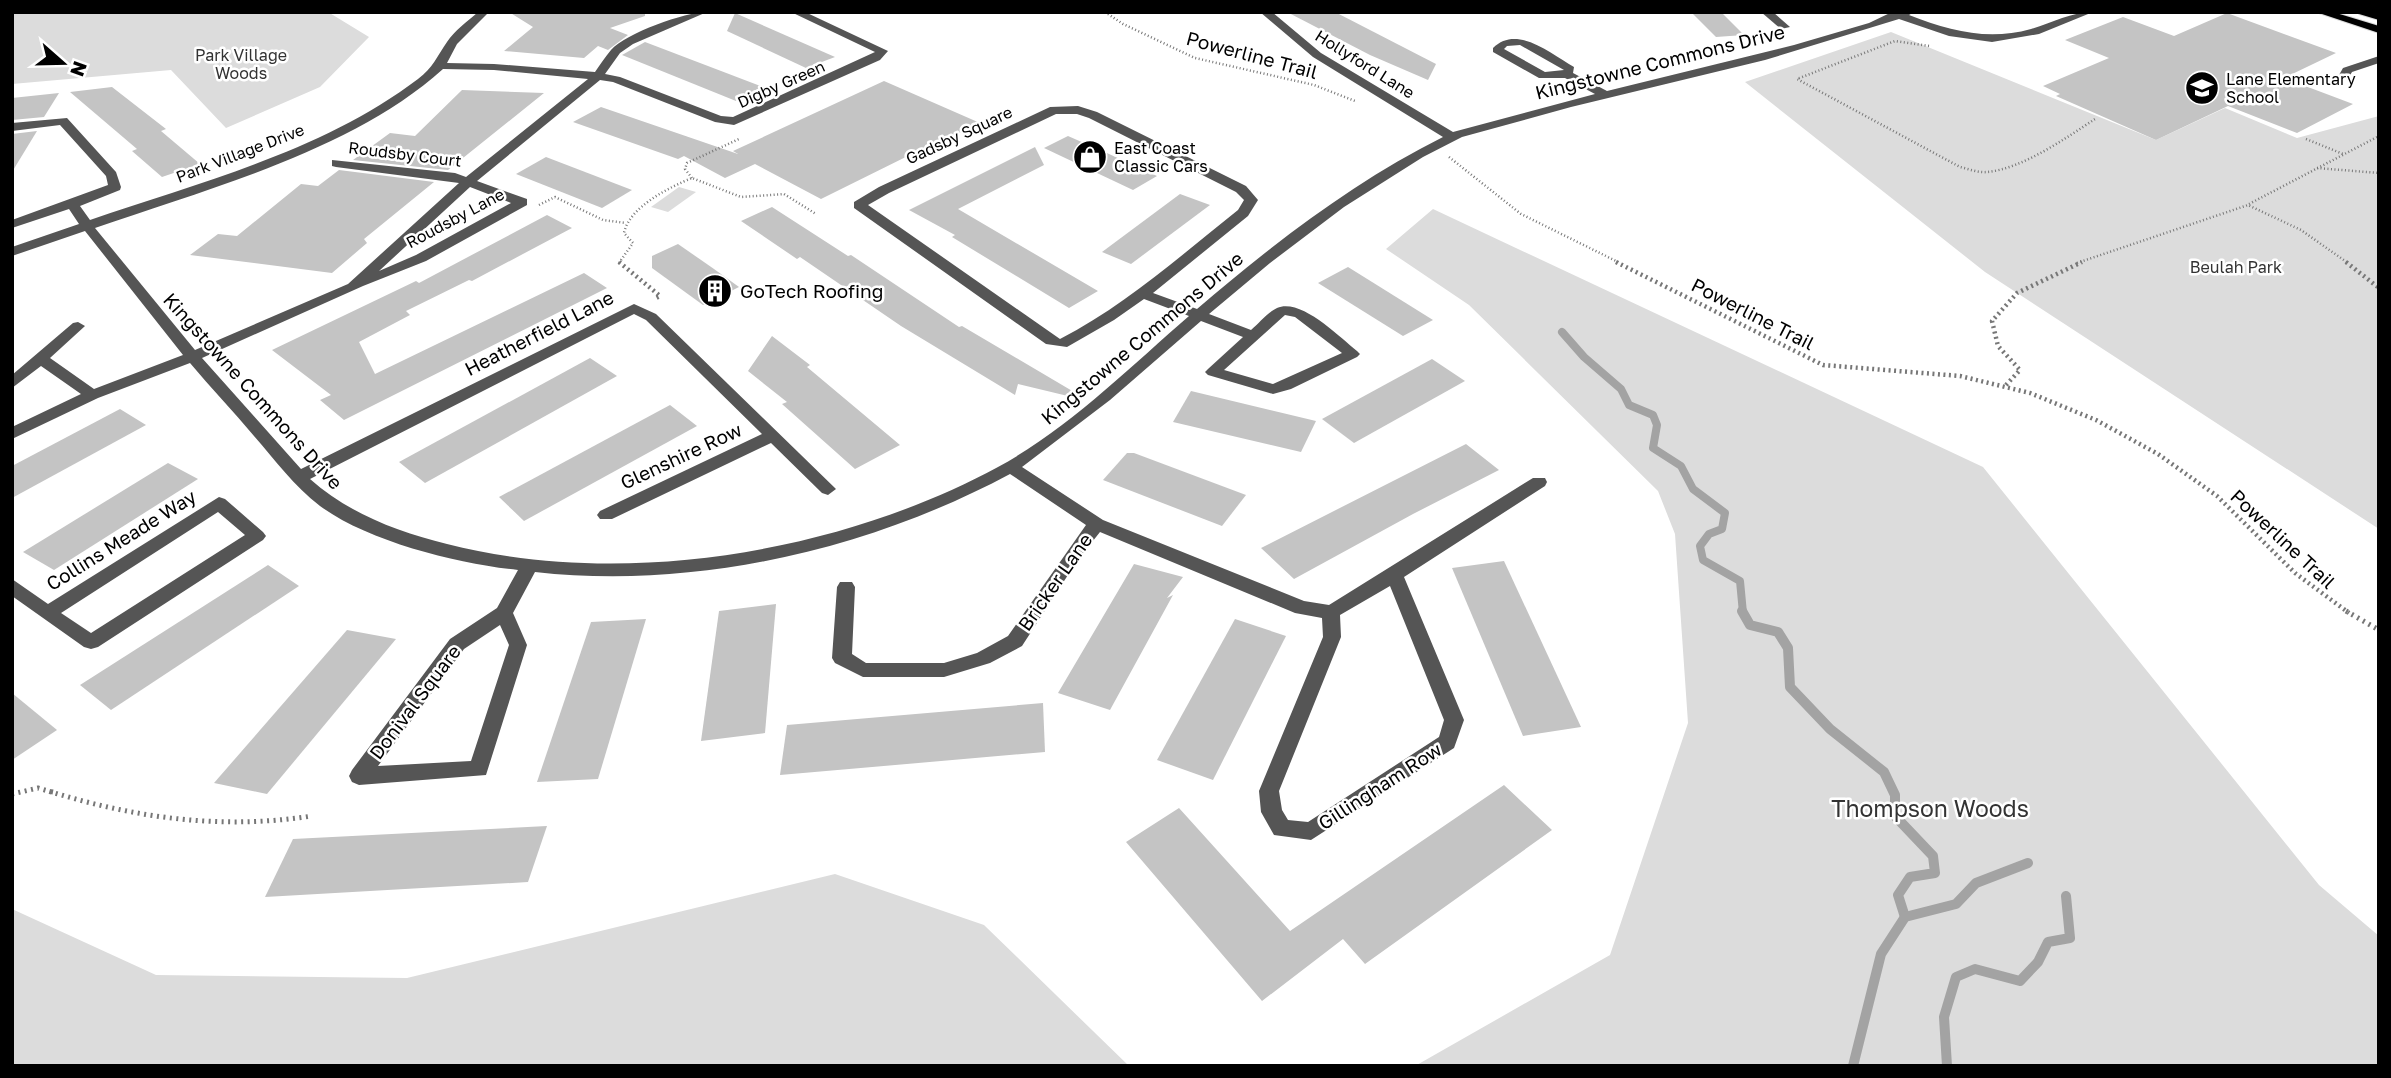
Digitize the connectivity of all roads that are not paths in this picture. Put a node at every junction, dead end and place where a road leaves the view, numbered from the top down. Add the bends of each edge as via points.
1 (484, 12) edge
2 (702, 12) edge
3 (796, 12) edge
4 (1265, 12) edge
5 (1766, 12) edge
6 (2088, 12) edge
7 (2321, 12) edge
8 (2363, 12) edge
9 (1901, 13) edge
10 (2379, 17) edge
11 (1785, 27) dead end
12 (2379, 30) edge
13 (2379, 59) edge
14 (440, 66) junction
15 (2345, 75) dead end
16 (598, 76) junction
17 (1562, 76) junction
18 (1605, 95) junction
19 (1584, 100) junction
20 (12, 127) edge
21 (1452, 136) junction
22 (336, 163) dead end
23 (470, 180) junction
24 (72, 204) junction
25 (12, 224) edge
26 (87, 226) junction
27 (12, 252) edge
28 (353, 287) junction
29 (1141, 293) junction
30 (1200, 316) junction
31 (78, 326) dead end
32 (1251, 335) junction
33 (192, 356) junction
34 (41, 358) junction
35 (12, 383) edge
36 (92, 395) junction
37 (12, 434) edge
38 (774, 435) junction
39 (1011, 467) junction
40 (300, 477) junction
41 (1539, 482) dead end
42 (828, 489) dead end
43 (606, 515) dead end
44 (1097, 524) junction
45 (529, 566) junction
46 (1394, 575) junction
47 (12, 586) edge
48 (846, 587) dead end
49 (1331, 611) junction
50 (47, 612) junction
51 (503, 613) junction

1 - 14 street, Park Village Drive via 452,42
2 - 16 street via 629,42 616,51
3 - 16 street, Digby Green via 882,51 876,58 734,121
4 - 21 street, Hollyford Lane via 1317,55
5 - 11 street
6 - 9 street via 2014,38 1994,40 1971,38
7 - 12 main road
8 - 10 main road
9 - 18 street, Kingstowne Commons Drive via 1766,57
13 - 15 street via 2347,70
14 - 16 street, Digby Green
14 - 26 street, Park Village Drive via 384,108 314,144
16 - 23 street, Roudsby Lane
17 - 17 street via 1570,69 1522,41 1504,43 1497,50 1543,76
17 - 18 street
17 - 19 street
18 - 19 street, Kingstowne Commons Drive
19 - 21 street, Kingstowne Commons Drive
20 - 24 street via 63,121 112,175 115,187
21 - 30 street, Kingstowne Commons Drive via 1340,205
22 - 23 street, Roudsby Court
23 - 28 street, Roudsby Lane
23 - 28 street, Roudsby Lane via 522,202 421,258
24 - 25 street
24 - 26 street, Kingstowne Commons Drive
26 - 27 street, Park Village Drive
26 - 33 street, Kingstowne Commons Drive
28 - 33 street, Roudsby Lane
29 - 29 street, Gadsby Square via 1243,213 1251,200 1241,189 1078,110 1054,110 859,205 1051,341 1062,344 1091,331
29 - 30 street
30 - 32 street
30 - 39 street, Kingstowne Commons Drive via 1078,420
31 - 34 street
32 - 32 street via 1213,372 1273,389 1352,355 1289,310
33 - 36 street, Roudsby Lane
33 - 40 street, Kingstowne Commons Drive
34 - 35 street
34 - 36 street
36 - 37 street, Roudsby Lane
38 - 40 street, Heatherfield Lane via 651,317 634,308
38 - 42 street, Heatherfield Lane
38 - 43 street, Glenshire Row
39 - 44 street
39 - 45 street, Kingstowne Commons Drive via 938,502 857,532 770,553 676,566
40 - 45 street, Kingstowne Commons Drive via 334,508 398,538 471,558
41 - 46 street
44 - 48 street, Bricker Lane via 1015,640 983,658 944,670 863,670 842,658
44 - 49 street via 1302,608
45 - 51 street, Donival Square
46 - 49 street
46 - 49 street, Gillingham Row via 1454,720 1447,742 1311,831 1282,829 1272,812 1269,792 1332,638
47 - 50 street, Collins Meade Way
50 - 50 street, Collins Meade Way via 90,642 257,536 219,503
51 - 51 street, Donival Square via 457,644 359,776 479,769 518,645

